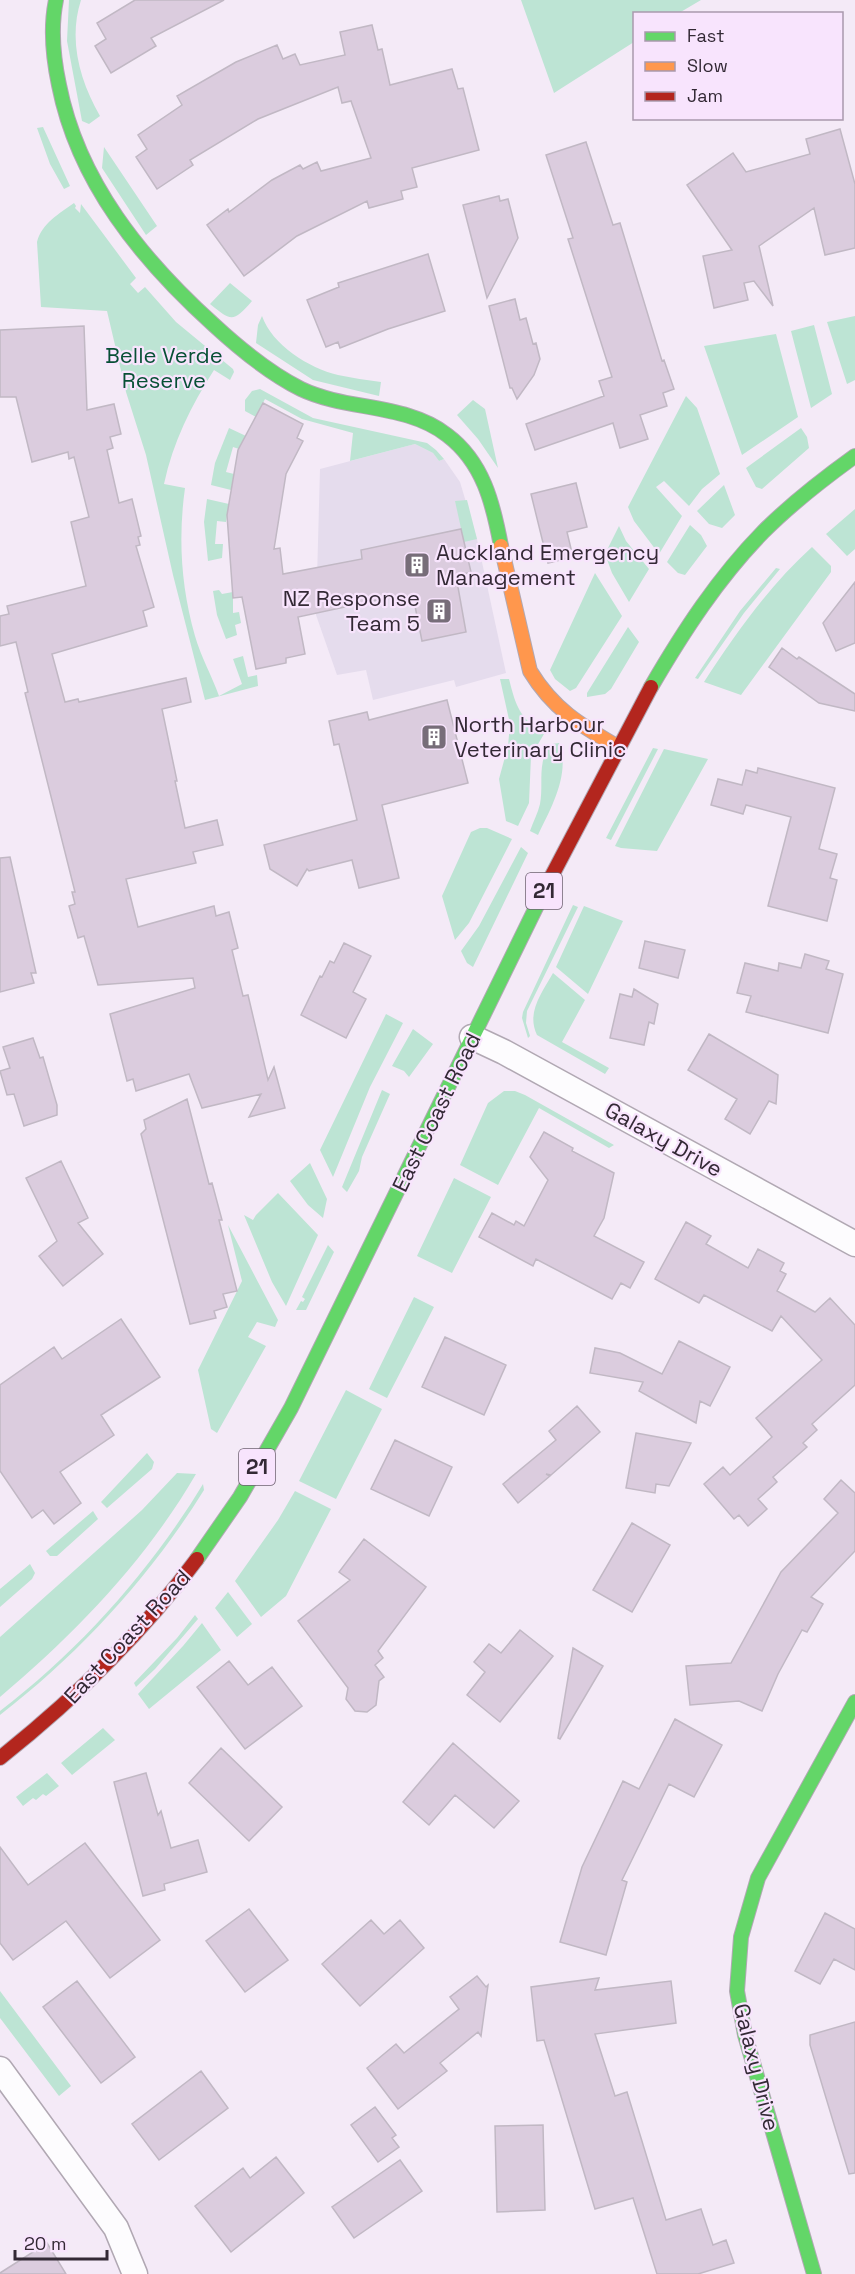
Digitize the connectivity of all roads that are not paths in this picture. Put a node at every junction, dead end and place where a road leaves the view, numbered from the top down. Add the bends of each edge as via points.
1 (56, 0) edge
2 (855, 456) edge
3 (618, 747) junction
4 (472, 1037) junction
5 (855, 1244) edge
6 (855, 1702) edge
7 (0, 1758) edge
8 (0, 2069) edge
9 (135, 2274) edge
10 (814, 2274) edge

1 - 3 street via 52,42 64,111 94,183 125,229 201,314 284,380 313,395 423,420 465,449 481,473 491,502 530,671 558,710
2 - 3 street, East Coast Road / 21 via 788,508 738,559 703,603
3 - 4 street, East Coast Road / 21
4 - 5 street, Galaxy Drive
4 - 7 street, East Coast Road / 21 via 293,1403 219,1528 182,1580 102,1670
6 - 10 street, Galaxy Drive via 758,1878 741,1937 737,1991 745,2035
8 - 9 street via 116,2228

